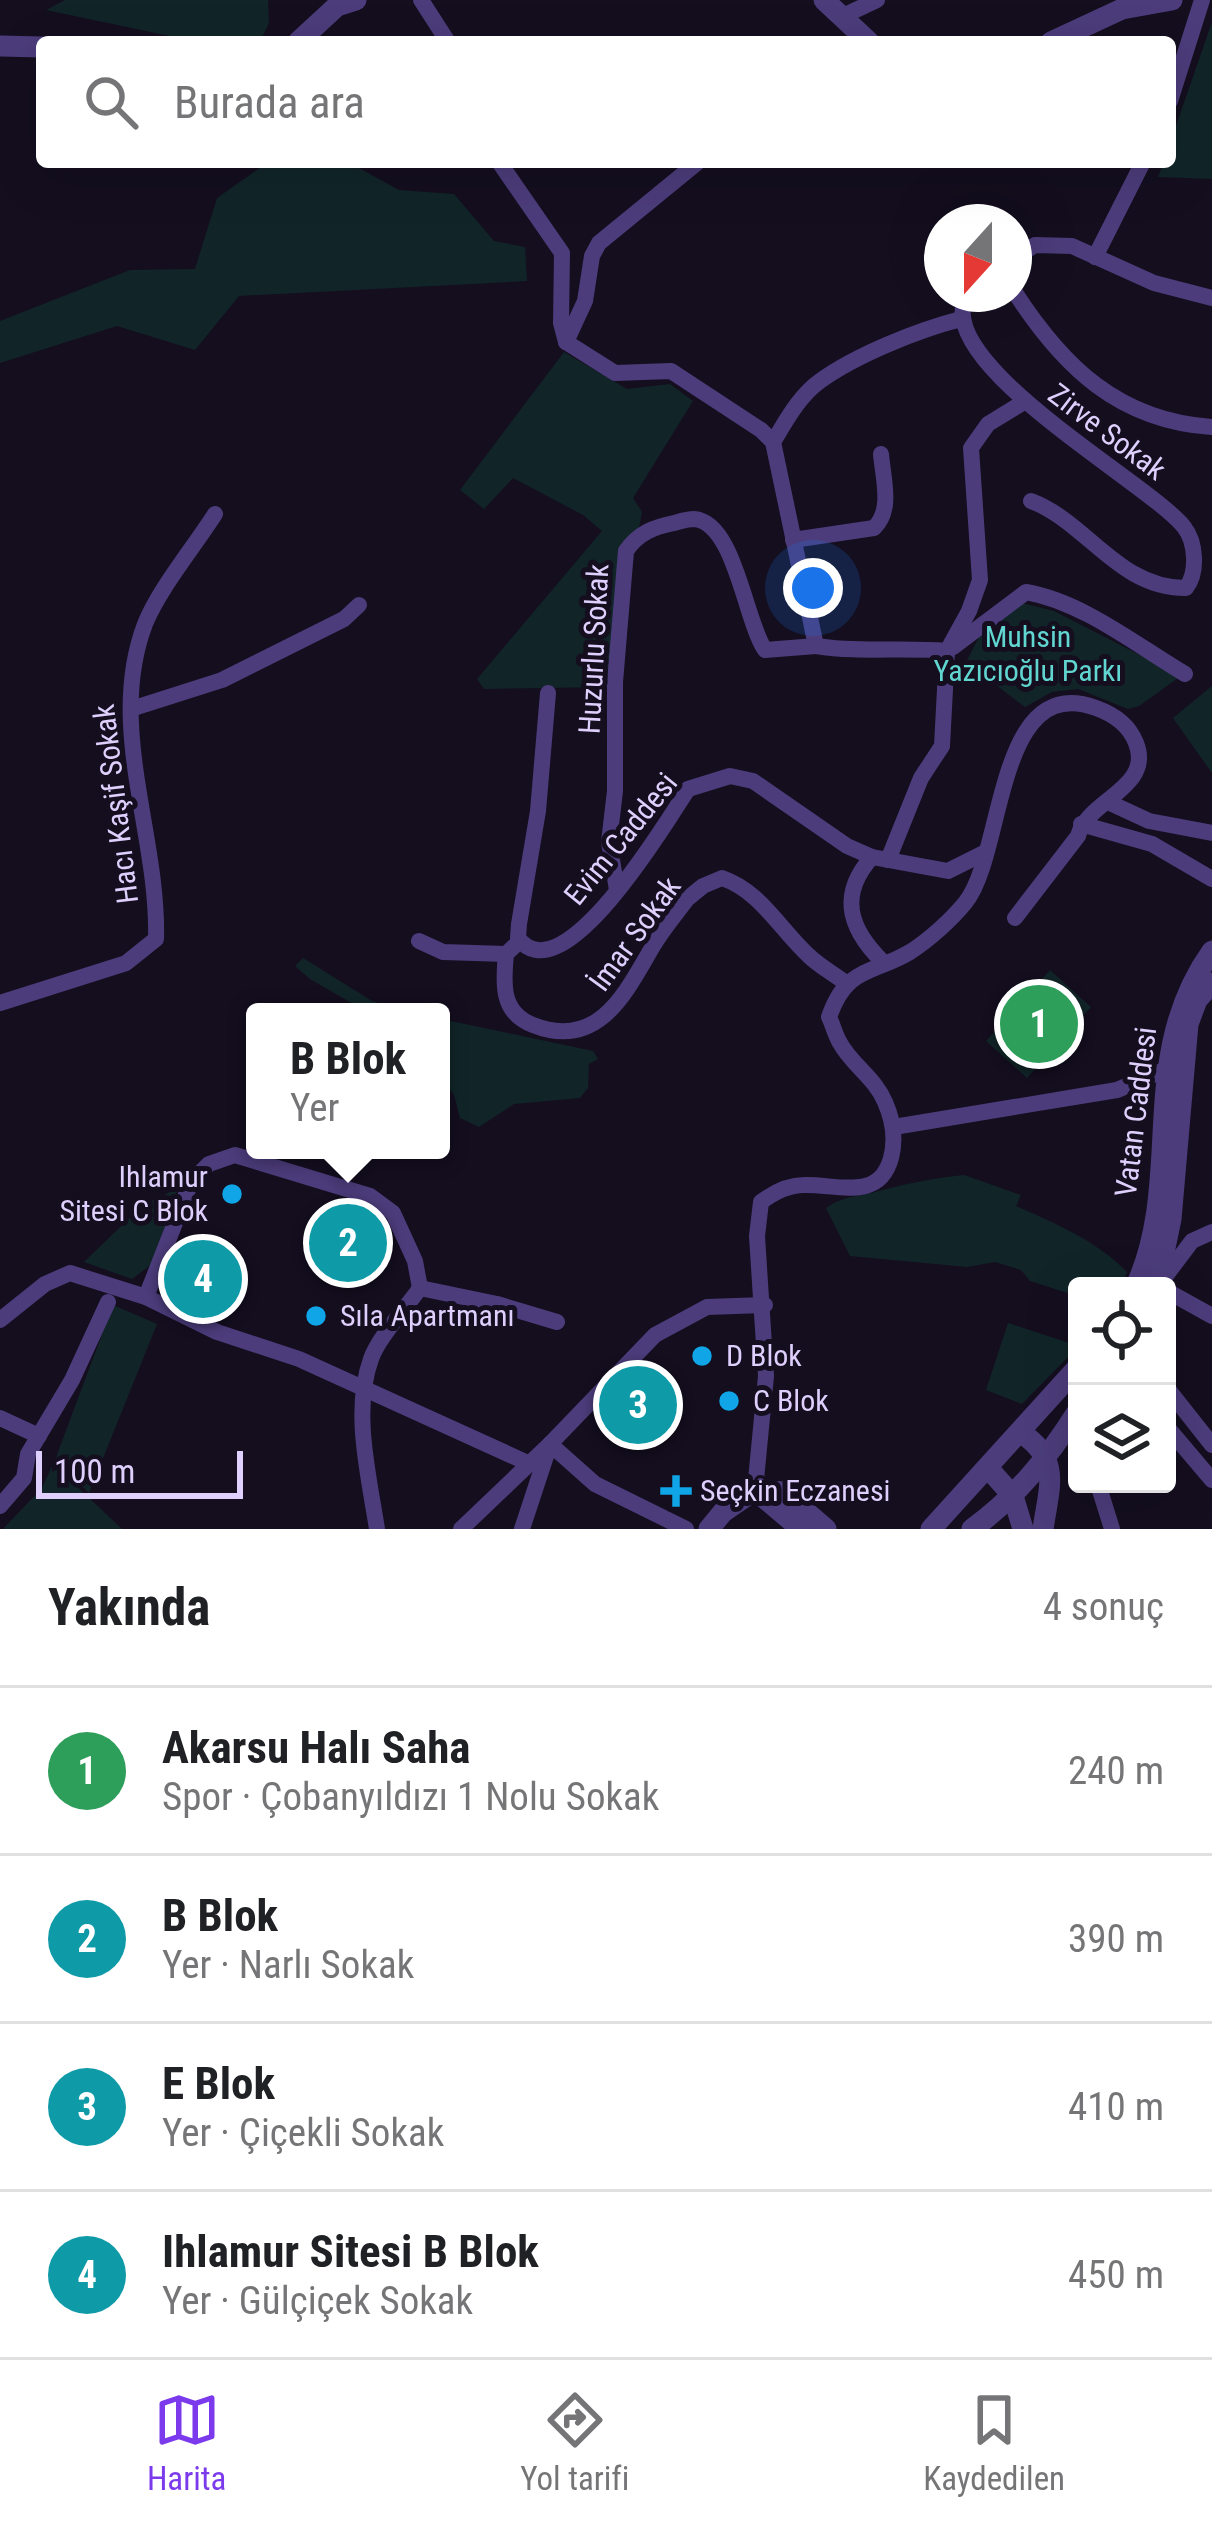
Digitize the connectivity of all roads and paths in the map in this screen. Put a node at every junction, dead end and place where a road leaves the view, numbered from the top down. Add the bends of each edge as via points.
1 (356, 0) edge
2 (422, 0) edge
3 (824, 0) edge
4 (877, 0) edge
5 (1172, 0) edge
6 (1202, 0) edge
7 (843, 16) junction
8 (304, 36) edge
9 (444, 36) edge
10 (863, 36) edge
11 (1064, 36) edge
12 (0, 46) edge
13 (36, 47) edge
14 (1176, 82) edge
15 (504, 168) edge
16 (691, 168) edge
17 (1140, 168) edge
18 (1032, 247) edge
19 (1095, 257) junction
20 (1212, 298) edge
21 (961, 312) edge
22 (1031, 312) edge
23 (961, 319) junction
24 (566, 342) junction
25 (1024, 402) junction
26 (1212, 427) edge
27 (773, 442) junction
28 (881, 454) dead end
29 (1031, 501) dead end
30 (215, 514) dead end
31 (793, 540) junction
32 (1192, 547) junction
33 (1212, 552) edge
34 (358, 605) dead end
35 (816, 646) junction
36 (947, 651) junction
37 (1185, 674) dead end
38 (548, 693) dead end
39 (131, 709) junction
40 (1108, 802) junction
41 (1081, 824) junction
42 (1212, 833) edge
43 (985, 853) junction
44 (880, 859) junction
45 (1212, 879) edge
46 (617, 890) junction
47 (1015, 918) dead end
48 (419, 941) dead end
49 (513, 947) junction
50 (1212, 951) edge
51 (883, 962) junction
52 (1212, 983) edge
53 (847, 984) junction
54 (0, 1003) edge
55 (1167, 1069) junction
56 (894, 1126) junction
57 (246, 1158) edge
58 (248, 1159) edge
59 (1212, 1232) edge
60 (1139, 1277) edge
61 (1160, 1277) edge
62 (1165, 1277) edge
63 (420, 1288) junction
64 (1176, 1296) edge
65 (146, 1297) junction
66 (108, 1303) dead end
67 (765, 1305) junction
68 (1212, 1316) edge
69 (0, 1320) edge
70 (557, 1322) dead end
71 (1068, 1378) edge
72 (364, 1388) junction
73 (1176, 1399) edge
74 (0, 1418) edge
75 (1068, 1425) edge
76 (1020, 1432) junction
77 (39, 1436) junction
78 (1176, 1438) edge
79 (1209, 1441) edge
80 (550, 1444) junction
81 (1189, 1453) junction
82 (1045, 1458) junction
83 (530, 1464) junction
84 (988, 1468) junction
85 (1212, 1480) edge
86 (755, 1490) junction
87 (1101, 1493) edge
88 (1013, 1496) junction
89 (0, 1506) edge
90 (714, 1527) edge
91 (984, 1527) edge
92 (377, 1529) edge
93 (461, 1529) edge
94 (522, 1529) edge
95 (686, 1529) edge
96 (801, 1529) edge
97 (826, 1529) edge
98 (931, 1529) edge
99 (1023, 1529) edge
100 (1043, 1529) edge
101 (1112, 1529) edge

1 - 8 street
2 - 9 street
3 - 7 street
4 - 7 street
5 - 11 street via 1123,9
6 - 14 street
7 - 10 street
12 - 13 street
15 - 24 street via 562,253
16 - 24 street via 599,243
17 - 19 street
18 - 19 street via 1055,243
19 - 20 street
21 - 23 street
22 - 26 street via 1110,398 1176,425
23 - 25 street
23 - 27 street via 919,330 819,381
24 - 27 street via 615,373 671,371
25 - 32 street, Zirve Sokak via 1186,528
25 - 36 street, Zirve Sokak via 988,424 971,448 980,580
27 - 31 street
28 - 31 street via 881,522
29 - 32 street via 1152,582 1186,588
30 - 39 street, Hacı Kaşif Sokak via 146,622 129,685
31 - 35 street
32 - 33 street
34 - 39 street via 222,680
35 - 36 street
35 - 46 street, Huzurlu Sokak via 765,650 727,548 710,525 694,519 635,537 626,551 615,682 609,842
36 - 37 street via 1026,592 1095,620
36 - 44 street via 942,746
38 - 49 street, Evim Caddesi via 538,812
39 - 54 street, Hacı Kaşif Sokak via 158,899 156,939 126,963
40 - 41 street
40 - 42 street via 1149,821
40 - 43 street via 1137,769 1136,742 1099,709 1062,704 1028,724
41 - 45 street via 1152,844
41 - 47 street
43 - 44 street, Evim Caddesi via 948,871
43 - 51 street via 969,899 910,952
44 - 46 street, Evim Caddesi via 847,846 753,781 730,776 688,789
44 - 51 street via 856,875 851,892 862,941
46 - 49 street, Evim Caddesi via 567,943 547,952
48 - 49 street via 443,952
49 - 53 street, İmar Sokak via 507,1006 540,1028 578,1030 611,1014 687,899 722,878 757,899 810,958
50 - 55 street, Vatan Caddesi via 1184,998
51 - 53 street
52 - 61 street, Vatan Caddesi via 1188,1024
53 - 56 street via 829,1016
55 - 56 street via 1117,1090
55 - 60 street, Vatan Caddesi via 1151,1245
56 - 67 street via 886,1172 871,1186 802,1185 761,1202
57 - 65 street via 208,1164 191,1182
58 - 63 street via 370,1196 393,1213
59 - 62 street via 1192,1241
63 - 70 street
63 - 72 street via 372,1353
64 - 68 street
65 - 69 street via 70,1274
65 - 72 street
66 - 77 street
67 - 80 street via 707,1307 655,1335
67 - 86 street
71 - 76 street
72 - 83 street
72 - 92 street
73 - 79 street
74 - 77 street
75 - 82 street
76 - 82 street
76 - 84 street
77 - 89 street via 24,1478
78 - 81 street
79 - 81 street
80 - 83 street
80 - 94 street
80 - 95 street via 595,1484
81 - 85 street
82 - 88 street
82 - 100 street via 1052,1475
83 - 93 street
84 - 88 street
84 - 98 street
86 - 90 street
86 - 96 street
86 - 97 street via 783,1492
87 - 101 street
88 - 91 street
88 - 99 street

